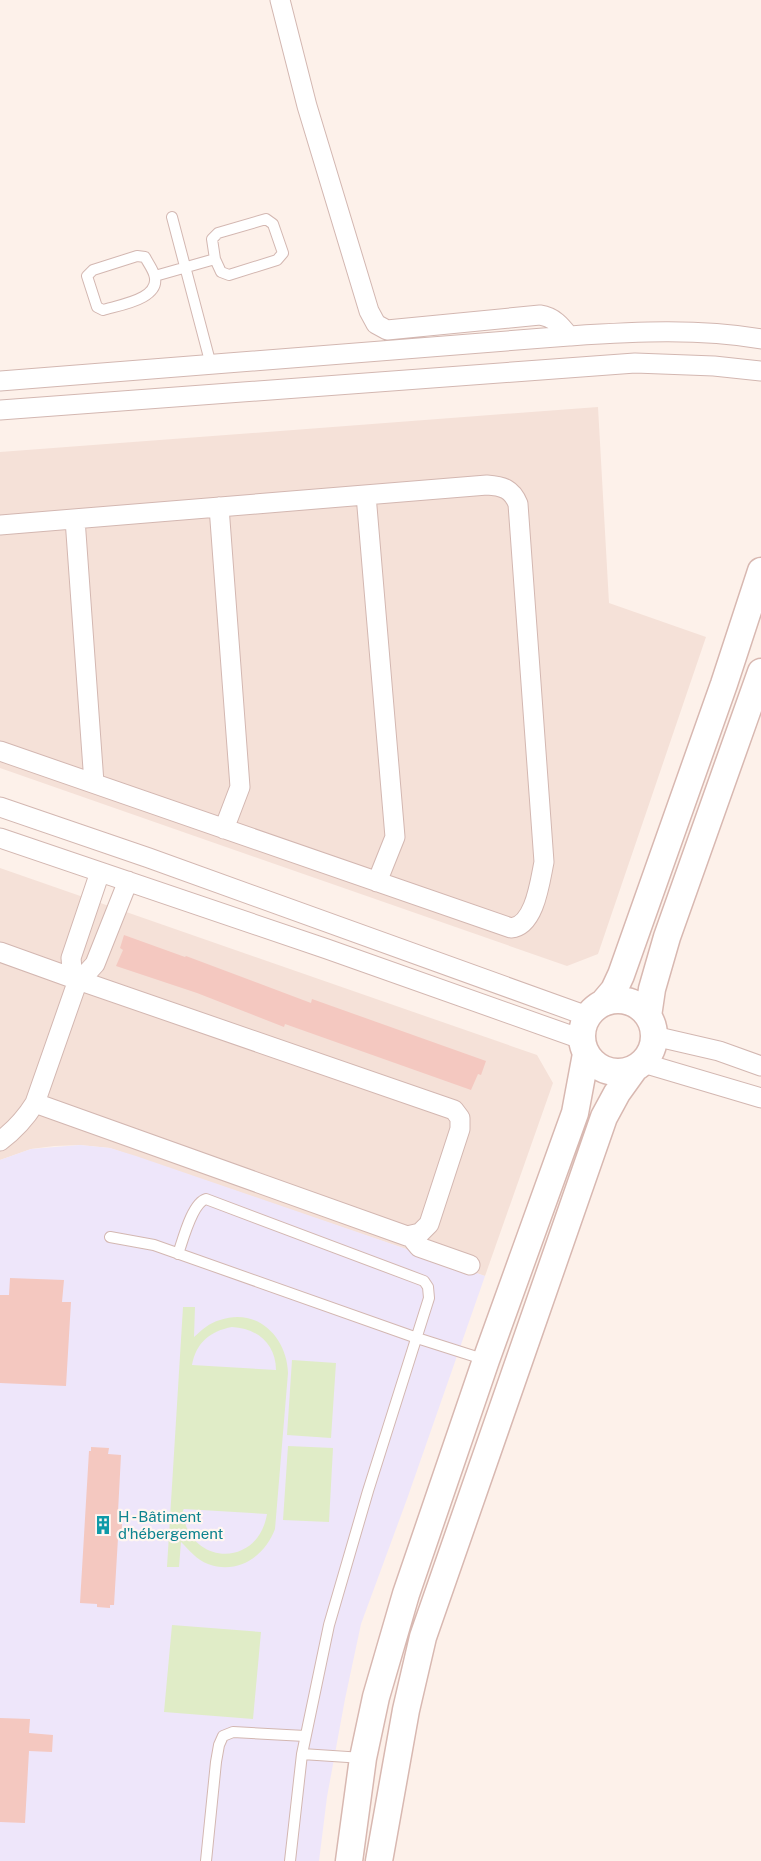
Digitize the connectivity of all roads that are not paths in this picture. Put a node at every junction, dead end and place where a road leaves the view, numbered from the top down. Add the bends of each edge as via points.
1 (280, 0) edge
2 (172, 218) dead end
3 (214, 259) junction
4 (186, 268) junction
5 (155, 276) junction
6 (570, 336) junction
7 (761, 339) edge
8 (211, 365) junction
9 (761, 371) edge
10 (0, 381) edge
11 (0, 410) edge
12 (366, 495) junction
13 (220, 507) junction
14 (75, 519) junction
15 (0, 525) edge
16 (761, 571) edge
17 (761, 672) edge
18 (0, 751) edge
19 (94, 783) junction
20 (0, 807) edge
21 (224, 829) junction
22 (0, 838) edge
23 (100, 872) junction
24 (128, 881) junction
25 (377, 882) junction
26 (337, 927) junction
27 (327, 949) junction
28 (0, 952) edge
29 (78, 980) junction
30 (651, 1026) junction
31 (589, 1028) junction
32 (639, 1065) junction
33 (761, 1066) edge
34 (761, 1098) edge
35 (35, 1103) junction
36 (0, 1142) edge
37 (413, 1235) junction
38 (110, 1237) dead end
39 (178, 1254) junction
40 (470, 1265) dead end
41 (417, 1338) junction
42 (486, 1360) junction
43 (305, 1736) junction
44 (302, 1754) junction
45 (363, 1758) junction
46 (206, 1861) edge
47 (290, 1861) edge
48 (349, 1861) edge
49 (379, 1861) edge

1 - 6 street via 307,106 369,311 376,324 387,330 540,315 556,321
2 - 4 lane
3 - 3 lane via 221,272 229,275 277,260 283,253 273,224 266,219 218,233 212,239
3 - 4 lane
4 - 5 lane
4 - 8 lane
5 - 5 lane via 153,290 147,296 103,310 97,307 88,276 93,270 137,256 144,257
6 - 7 street via 684,331
6 - 8 street
8 - 10 street
9 - 11 street via 635,363
12 - 13 street
12 - 25 street via 394,837
12 - 25 street via 488,485 502,486 514,494 518,504 544,862 535,901 526,919 511,928
13 - 14 street
13 - 21 street via 240,787
14 - 15 street
14 - 19 street
16 - 31 main road via 621,975
17 - 30 main road via 667,937 652,989
18 - 19 street
19 - 21 street
20 - 26 street
21 - 25 street
22 - 23 street
23 - 24 street
23 - 29 street via 71,958
24 - 27 street
24 - 29 street via 95,964
26 - 27 street
26 - 31 street
27 - 31 street
28 - 29 street
29 - 35 street
29 - 37 street via 454,1110 461,1124 457,1139 429,1224
30 - 31 main road via 642,1008 623,1000 613,1000
30 - 32 main road via 653,1046
30 - 33 street
31 - 32 main road via 593,1063 613,1072 625,1072
31 - 42 main road via 575,1113
32 - 34 street
32 - 49 main road via 617,1093 604,1117 423,1637 406,1710
35 - 36 street via 26,1118
35 - 37 street via 401,1234
37 - 40 street via 419,1247
38 - 39 lane via 154,1245
39 - 41 lane
39 - 41 lane via 200,1202 206,1199 224,1204 424,1281 429,1298
41 - 42 lane
41 - 43 lane via 329,1625
42 - 45 main road via 406,1594 376,1697
43 - 44 lane
43 - 46 lane via 238,1732 223,1736 216,1762
44 - 45 lane
44 - 47 lane
45 - 48 main road

